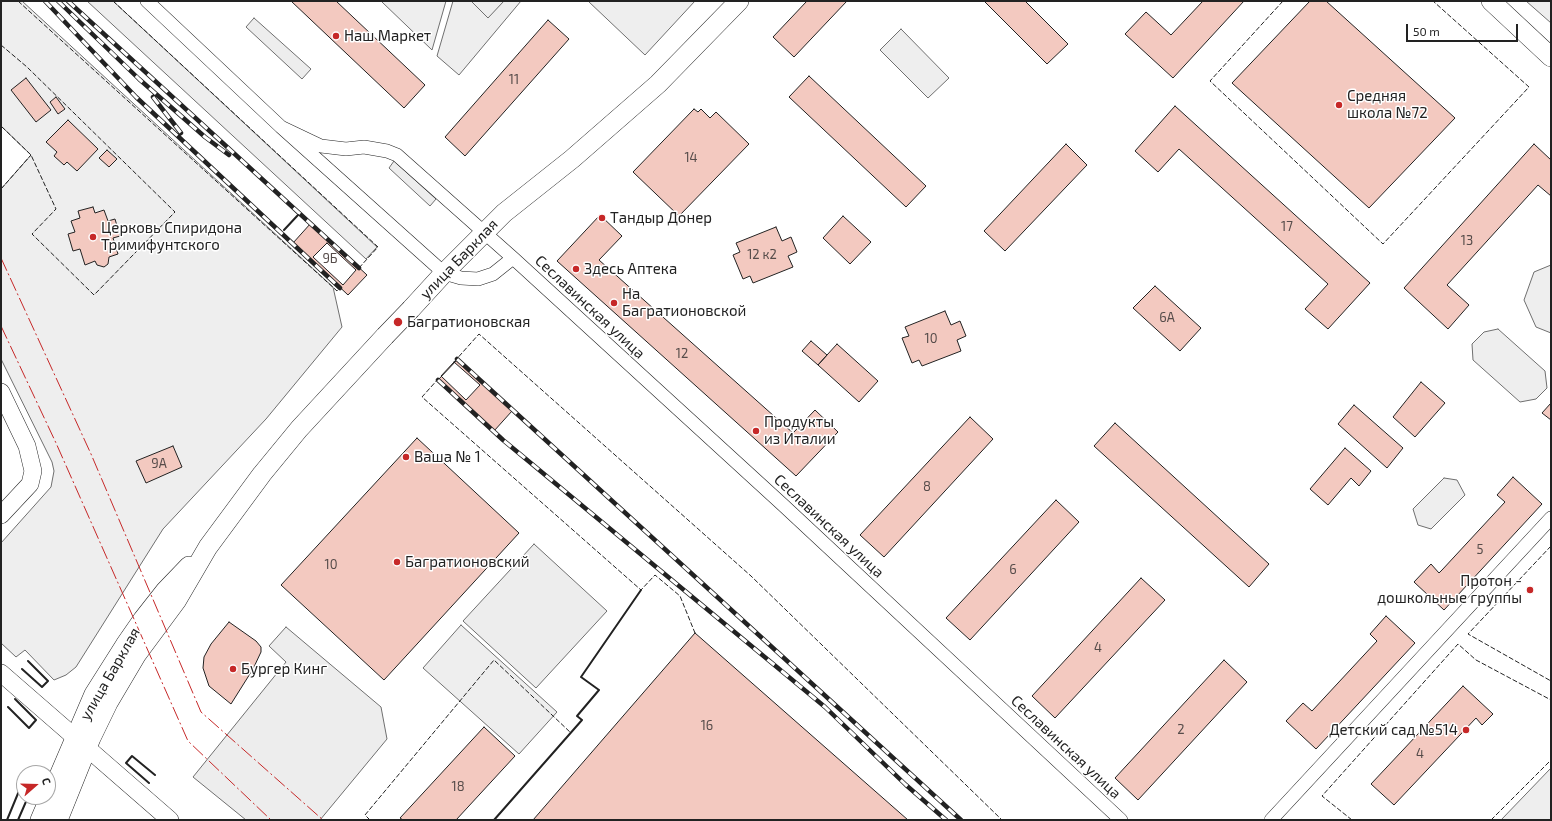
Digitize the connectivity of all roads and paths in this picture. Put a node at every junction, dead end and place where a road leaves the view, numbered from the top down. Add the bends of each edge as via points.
1 (147, 1) edge
2 (739, 1) edge
3 (1491, 1) edge
4 (1551, 58) edge
5 (281, 128) junction
6 (484, 232) junction
7 (513, 258) junction
8 (444, 273) junction
9 (1, 392) edge
10 (1, 515) edge
11 (1551, 518) edge
12 (1, 673) edge
13 (80, 744) junction
14 (40, 820) edge
15 (58, 820) edge
16 (170, 820) edge
17 (1121, 820) edge
18 (1271, 820) edge

1 - 5 street, Сеславинская улица
2 - 6 main road, улица Барклая via 658,84
3 - 4 main road
5 - 6 street, Сеславинская улица via 321,146 346,149 364,147 397,155
5 - 8 street, Сеславинская улица
6 - 7 street, Сеславинская улица
6 - 8 main road, улица Барклая
7 - 8 street, Сеславинская улица via 493,274 478,279
7 - 17 street, Сеславинская улица
8 - 13 main road, улица Барклая, bridge via 295,435 262,474 208,547 165,591 125,645 94,694
9 - 10 street via 26,446 33,471 30,484
11 - 18 street
12 - 13 street
13 - 14 main road, улица Барклая
13 - 15 main road, улица Барклая
13 - 16 street

